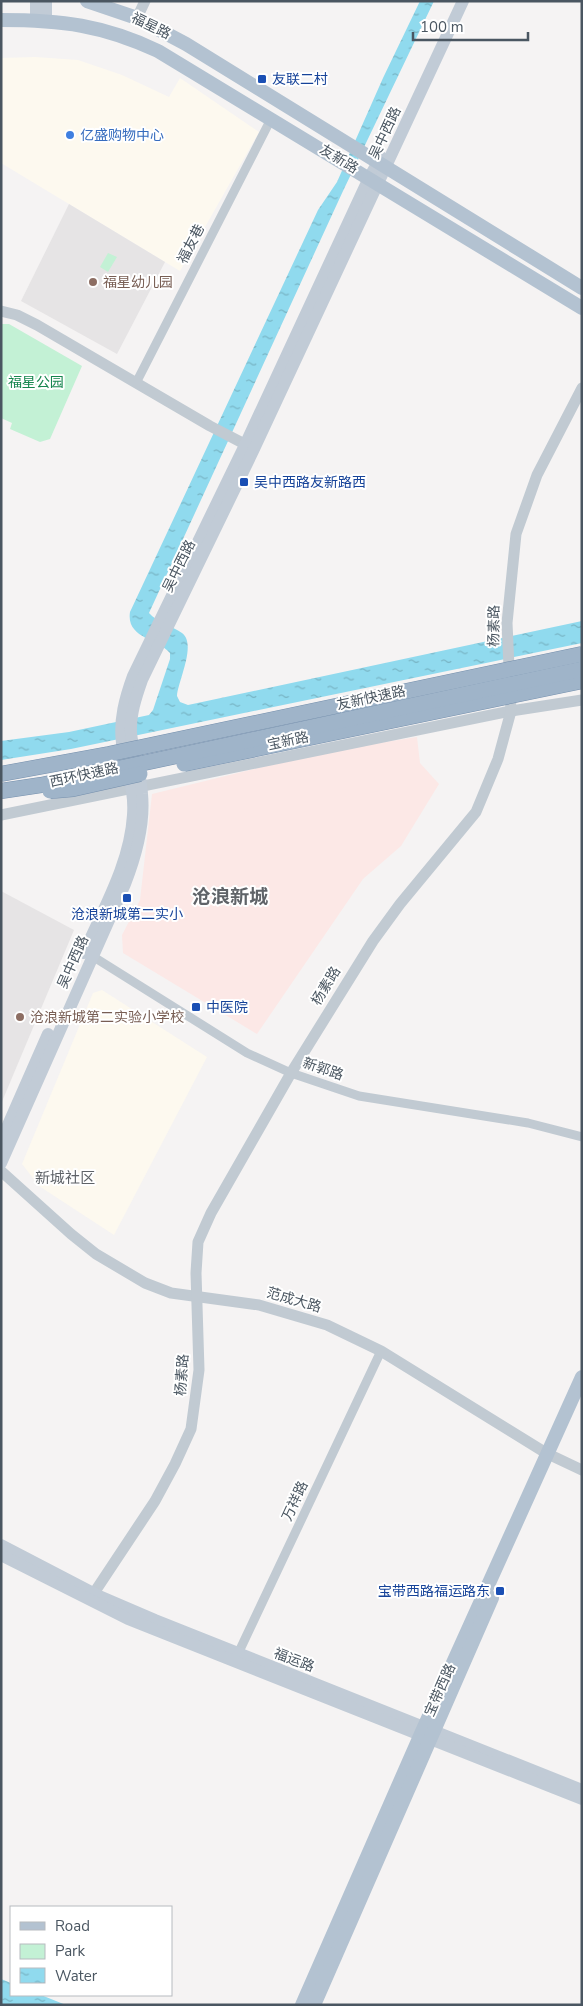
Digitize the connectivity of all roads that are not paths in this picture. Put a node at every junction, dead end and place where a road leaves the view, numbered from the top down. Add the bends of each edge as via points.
1 (36, 1) edge
2 (46, 1) edge
3 (87, 1) edge
4 (145, 1) edge
5 (454, 1) edge
6 (463, 1) edge
7 (137, 18) junction
8 (1, 20) edge
9 (41, 20) junction
10 (186, 44) joint
11 (271, 118) junction
12 (377, 162) junction
13 (369, 178) junction
14 (582, 288) edge
15 (582, 308) edge
16 (1, 311) edge
17 (136, 383) junction
18 (582, 388) edge
19 (249, 447) junction
20 (582, 654) edge
21 (582, 669) edge
22 (582, 681) edge
23 (582, 700) edge
24 (511, 711) junction
25 (160, 743) joint
26 (166, 757) joint
27 (1, 774) edge
28 (136, 787) junction
29 (1, 791) edge
30 (34, 792) dead end
31 (1, 815) edge
32 (88, 954) junction
33 (292, 1073) junction
34 (582, 1137) edge
35 (1, 1141) edge
36 (1, 1163) edge
37 (1, 1170) edge
38 (197, 1298) junction
39 (381, 1351) junction
40 (582, 1377) edge
41 (582, 1397) edge
42 (550, 1454) junction
43 (582, 1470) edge
44 (1, 1545) edge
45 (1, 1555) edge
46 (91, 1597) junction
47 (236, 1658) junction
48 (427, 1732) junction
49 (582, 1790) edge
50 (582, 1799) edge
51 (383, 1832) junction
52 (302, 2005) edge
53 (314, 2005) edge

1 - 9 main road
2 - 9 main road
3 - 7 main road, 福星路
4 - 7 street
5 - 12 main road, 吴中西路
6 - 12 main road, 吴中西路
7 - 10 main road, 福星路
8 - 9 main road
9 - 11 main road, 友新路 via 115,33 158,51
10 - 12 main road, 友新路
11 - 13 main road, 友新路
11 - 17 street, 福友巷
12 - 13 main road, 吴中西路
12 - 14 main road, 友新路
13 - 15 main road, 友新路
13 - 19 main road, 吴中西路
16 - 17 street via 17,315
17 - 19 street
18 - 24 street, 杨素路 via 537,475 516,534 507,623
19 - 28 main road, 吴中西路 via 151,648 127,714 127,742
20 - 25 highway, 友新快速路, bridge
21 - 26 highway, 友新快速路, bridge
22 - 30 highway, bridge via 72,789
23 - 24 street, 宝新路
24 - 28 street, 宝新路
24 - 33 street, 杨素路 via 498,759 476,812 381,929
25 - 27 highway, 西环快速路, bridge
26 - 29 highway, 西环快速路, bridge
28 - 31 street, 宝新路
28 - 32 main road, 吴中西路 via 142,816 135,855 125,884
32 - 33 street, 新郭路 via 247,1053
32 - 35 main road, 吴中西路
32 - 36 main road, 吴中西路
33 - 34 street, 新郭路 via 359,1096 528,1123
33 - 38 street, 杨素路 via 211,1212 198,1242
37 - 38 street, 范成大路 via 96,1254 145,1283
38 - 39 street, 范成大路 via 259,1305 327,1325
38 - 46 street, 杨素路 via 198,1370 191,1429 156,1501
39 - 42 street, 范成大路
39 - 47 street, 万祥路
40 - 42 main road, 宝带西路
41 - 42 main road, 宝带西路
42 - 43 street, 范成大路
42 - 48 main road, 宝带西路
44 - 46 main road, 福运路
45 - 46 main road, 福运路
46 - 47 main road, 福运路 via 147,1617
47 - 48 main road, 福运路
48 - 49 main road, 福运路
48 - 50 main road, 福运路
48 - 51 main road, 宝带西路
51 - 52 main road, 宝带西路
51 - 53 main road, 宝带西路

